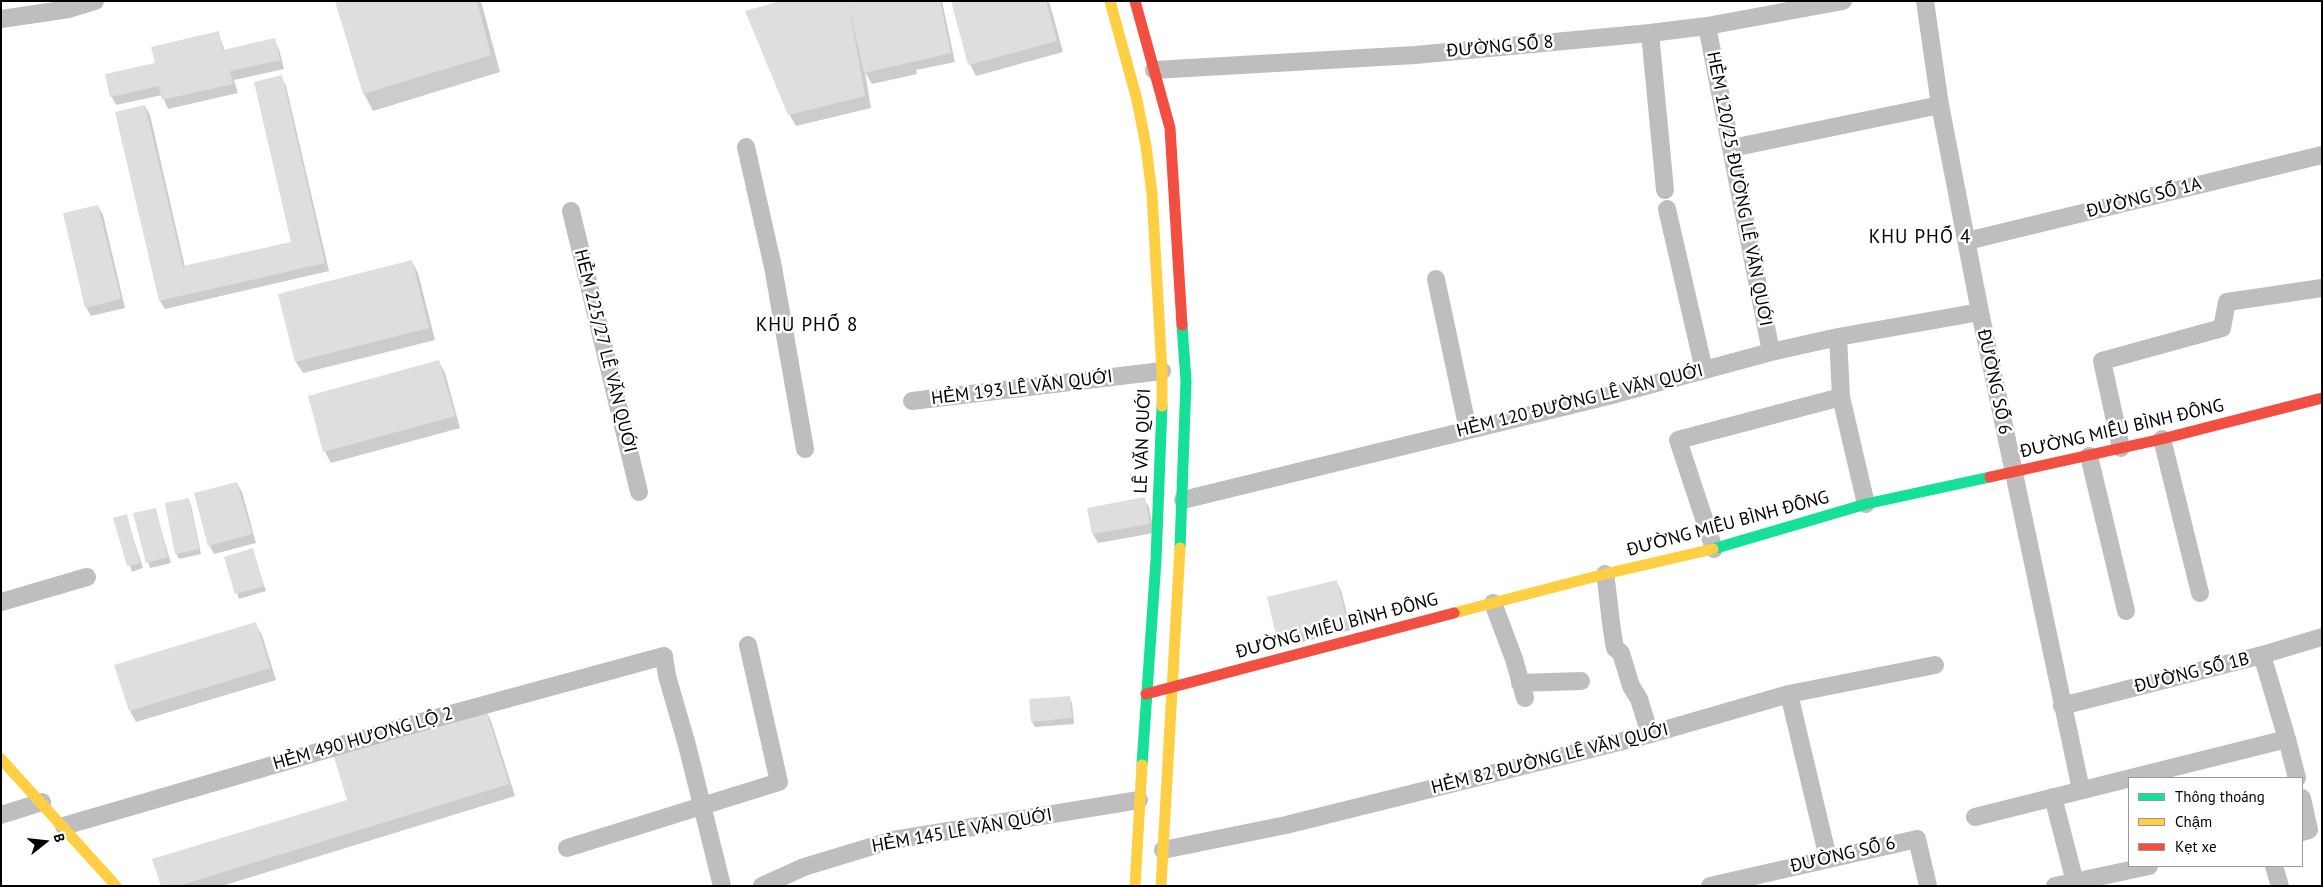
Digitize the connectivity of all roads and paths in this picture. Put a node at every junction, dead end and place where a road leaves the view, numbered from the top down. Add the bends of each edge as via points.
1 (95, 1) edge
2 (1110, 1) edge
3 (1135, 1) edge
4 (1843, 1) edge
5 (1925, 1) edge
6 (1, 19) edge
7 (1707, 26) junction
8 (1650, 33) junction
9 (1154, 70) junction
10 (1940, 105) junction
11 (746, 147) dead end
12 (1732, 148) junction
13 (2322, 155) edge
14 (1666, 190) dead end
15 (1667, 209) dead end
16 (571, 211) dead end
17 (1967, 241) junction
18 (1436, 279) dead end
19 (2322, 288) edge
20 (1980, 312) junction
21 (1838, 337) junction
22 (1771, 352) junction
23 (1704, 370) junction
24 (1162, 371) junction
25 (1841, 397) junction
26 (2322, 398) edge
27 (912, 401) dead end
28 (1468, 430) junction
29 (2162, 439) junction
30 (2121, 448) junction
31 (805, 449) dead end
32 (2089, 456) junction
33 (2014, 472) junction
34 (639, 492) dead end
35 (1183, 500) junction
36 (1866, 504) junction
37 (1714, 549) junction
38 (1606, 574) junction
39 (87, 577) dead end
40 (2200, 593) dead end
41 (1, 602) edge
42 (1493, 603) junction
43 (2126, 611) dead end
44 (2322, 637) edge
45 (748, 645) dead end
46 (2262, 655) junction
47 (1935, 665) dead end
48 (1581, 681) dead end
49 (1173, 688) junction
50 (1146, 694) junction
51 (1789, 694) junction
52 (2062, 706) junction
53 (1650, 734) junction
54 (2287, 739) junction
55 (1, 759) edge
56 (2134, 777) edge
57 (2297, 777) edge
58 (2128, 779) edge
59 (2082, 790) junction
60 (2053, 797) junction
61 (1139, 800) junction
62 (2303, 801) edge
63 (42, 802) junction
64 (703, 806) junction
65 (1, 815) edge
66 (1975, 817) dead end
67 (64, 826) junction
68 (2311, 829) edge
69 (567, 848) dead end
70 (1163, 850) junction
71 (1828, 858) junction
72 (2145, 867) edge
73 (2274, 867) edge
74 (2076, 884) edge
75 (116, 886) edge
76 (722, 886) edge
77 (762, 886) edge
78 (1135, 886) edge
79 (1162, 886) edge
80 (1710, 886) edge
81 (1928, 886) edge
82 (2055, 886) edge
83 (2280, 886) edge

1 - 6 street via 69,9
2 - 24 main road, LÊ VĂN QUỚI via 1137,100 1147,155
3 - 9 main road
4 - 7 street, ĐƯỜNG SỐ 8
5 - 10 street, ĐƯỜNG SỐ 6
7 - 8 street, ĐƯỜNG SỐ 8
7 - 12 street, HẺM 120/25 ĐƯỜNG LÊ VĂN QUỚI
8 - 9 street, ĐƯỜNG SỐ 8 via 1415,55
8 - 14 street
9 - 35 main road via 1170,128 1176,200 1186,381
10 - 12 street
10 - 17 street, ĐƯỜNG SỐ 6
11 - 31 street via 773,267
12 - 22 street, HẺM 120/25 ĐƯỜNG LÊ VĂN QUỚI
13 - 17 street, ĐƯỜNG SỐ 1A
15 - 23 street
16 - 34 street, HẺM 225/27 LÊ VĂN QUỚI
17 - 20 street, ĐƯỜNG SỐ 6
18 - 28 street
19 - 30 street via 2227,302 2222,328 2102,361
20 - 21 street, HẺM 120 ĐƯỜNG LÊ VĂN QUỚI
20 - 33 street, ĐƯỜNG SỐ 6
21 - 22 street, HẺM 120 ĐƯỜNG LÊ VĂN QUỚI
21 - 25 street
22 - 23 street, HẺM 120 ĐƯỜNG LÊ VĂN QUỚI
23 - 28 street, HẺM 120 ĐƯỜNG LÊ VĂN QUỚI
24 - 27 street, HẺM 193 LÊ VĂN QUỚI
24 - 50 main road, LÊ VĂN QUỚI via 1158,522
25 - 36 street
25 - 37 street via 1678,440
26 - 29 main road, ĐƯỜNG MIẾU BÌNH ĐÔNG
28 - 35 street, HẺM 120 ĐƯỜNG LÊ VĂN QUỚI
29 - 30 main road, ĐƯỜNG MIẾU BÌNH ĐÔNG
29 - 40 street
30 - 32 main road, ĐƯỜNG MIẾU BÌNH ĐÔNG
32 - 33 main road, ĐƯỜNG MIẾU BÌNH ĐÔNG
32 - 43 street
33 - 36 main road, ĐƯỜNG MIẾU BÌNH ĐÔNG
33 - 52 street, ĐƯỜNG SỐ 6
35 - 49 main road
36 - 37 main road, ĐƯỜNG MIẾU BÌNH ĐÔNG
37 - 38 main road, ĐƯỜNG MIẾU BÌNH ĐÔNG
38 - 42 main road, ĐƯỜNG MIẾU BÌNH ĐÔNG
38 - 53 street via 1611,607 1610,628 1615,648 1621,653
39 - 41 street
42 - 48 street via 1522,690
42 - 49 main road, ĐƯỜNG MIẾU BÌNH ĐÔNG
44 - 46 street, ĐƯỜNG SỐ 1B
45 - 64 street via 779,782
46 - 52 street, ĐƯỜNG SỐ 1B
46 - 54 street
47 - 51 street, HẺM 82 ĐƯỜNG LÊ VĂN QUỚI
49 - 50 main road, ĐƯỜNG MIẾU BÌNH ĐÔNG
49 - 70 main road
50 - 61 main road, LÊ VĂN QUỚI
51 - 53 street, HẺM 82 ĐƯỜNG LÊ VĂN QUỚI
51 - 71 street
52 - 59 street, ĐƯỜNG SỐ 6
53 - 70 street, HẺM 82 ĐƯỜNG LÊ VĂN QUỚI via 1286,825
54 - 56 street
54 - 57 street
55 - 63 main road
58 - 59 street
59 - 60 street
60 - 66 street
60 - 74 street
61 - 77 street, HẺM 145 LÊ VĂN QUỚI via 893,840 804,866
61 - 78 main road, LÊ VĂN QUỚI
62 - 68 street
63 - 65 street
63 - 67 main road
64 - 67 street, HẺM 490 HƯƠNG LỘ 2 via 664,656 407,726
64 - 69 street
64 - 76 street
67 - 75 main road
70 - 79 main road
71 - 80 street, ĐƯỜNG SỐ 6
71 - 81 street, ĐƯỜNG SỐ 6 via 1917,839
72 - 74 street
73 - 83 street
74 - 82 street

